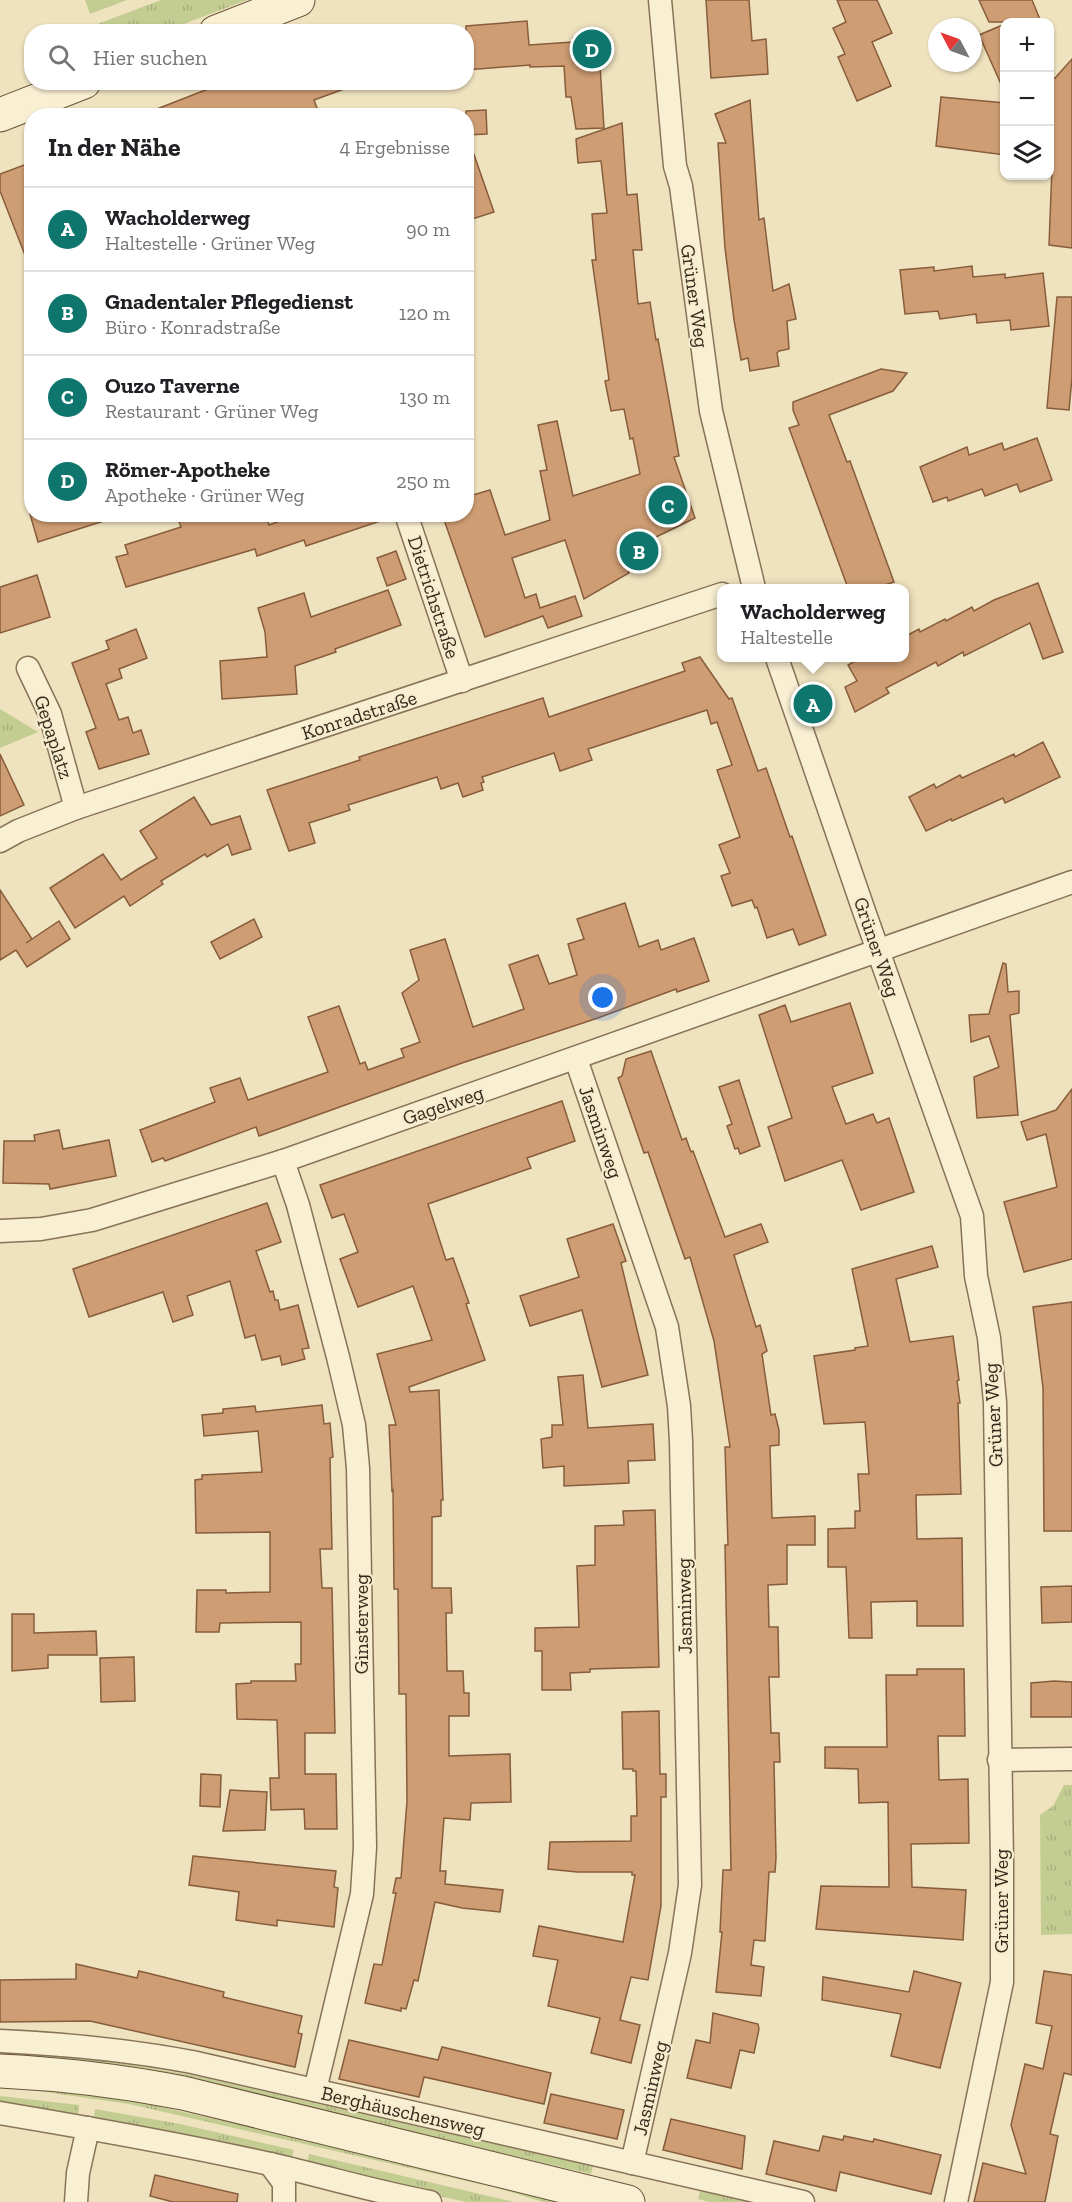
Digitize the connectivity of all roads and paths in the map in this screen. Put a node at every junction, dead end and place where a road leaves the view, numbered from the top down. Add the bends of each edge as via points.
1 (298, 0) edge
2 (660, 0) edge
3 (236, 24) edge
4 (64, 90) edge
5 (0, 115) edge
6 (409, 522) edge
7 (747, 584) edge
8 (717, 596) edge
9 (779, 662) edge
10 (28, 668) dead end
11 (462, 681) junction
12 (76, 808) junction
13 (0, 841) edge
14 (1072, 882) edge
15 (879, 952) junction
16 (576, 1059) junction
17 (283, 1161) junction
18 (0, 1231) edge
19 (1072, 1759) edge
20 (999, 1760) junction
21 (0, 2041) edge
22 (0, 2071) edge
23 (315, 2090) junction
24 (0, 2113) edge
25 (88, 2128) junction
26 (632, 2163) junction
27 (270, 2164) junction
28 (76, 2202) edge
29 (284, 2202) edge
30 (430, 2202) edge
31 (628, 2202) edge
32 (803, 2202) edge
33 (956, 2202) edge

1 - 3 main road
2 - 7 street, Grüner Weg via 675,166 681,186 711,411
4 - 5 main road
6 - 11 street, Dietrichstraße
8 - 11 street, Konradstraße
9 - 15 street, Grüner Weg
10 - 12 street, Gepaplatz via 50,714
11 - 12 street, Konradstraße
12 - 13 street, Konradstraße
14 - 15 street, Gagelweg
15 - 16 street, Gagelweg
15 - 20 street, Grüner Weg via 972,1216 976,1276 989,1338 995,1402
16 - 17 street, Gagelweg
16 - 26 street, Jasminweg via 667,1327 681,1441 690,1885 680,1953
17 - 18 street, Gagelweg via 92,1220
17 - 23 street, Ginsterweg via 344,1380 358,1468 365,1847 362,1894
19 - 20 street
20 - 33 street, Grüner Weg via 1002,1982
21 - 23 street, Berghäuschensweg via 130,2051
22 - 31 main road, Berghäuschensweg via 121,2081 183,2093
23 - 26 street, Berghäuschensweg
24 - 25 street
25 - 27 street
25 - 28 street
26 - 32 street, Berghäuschensweg
27 - 29 street via 284,2183
27 - 30 street

